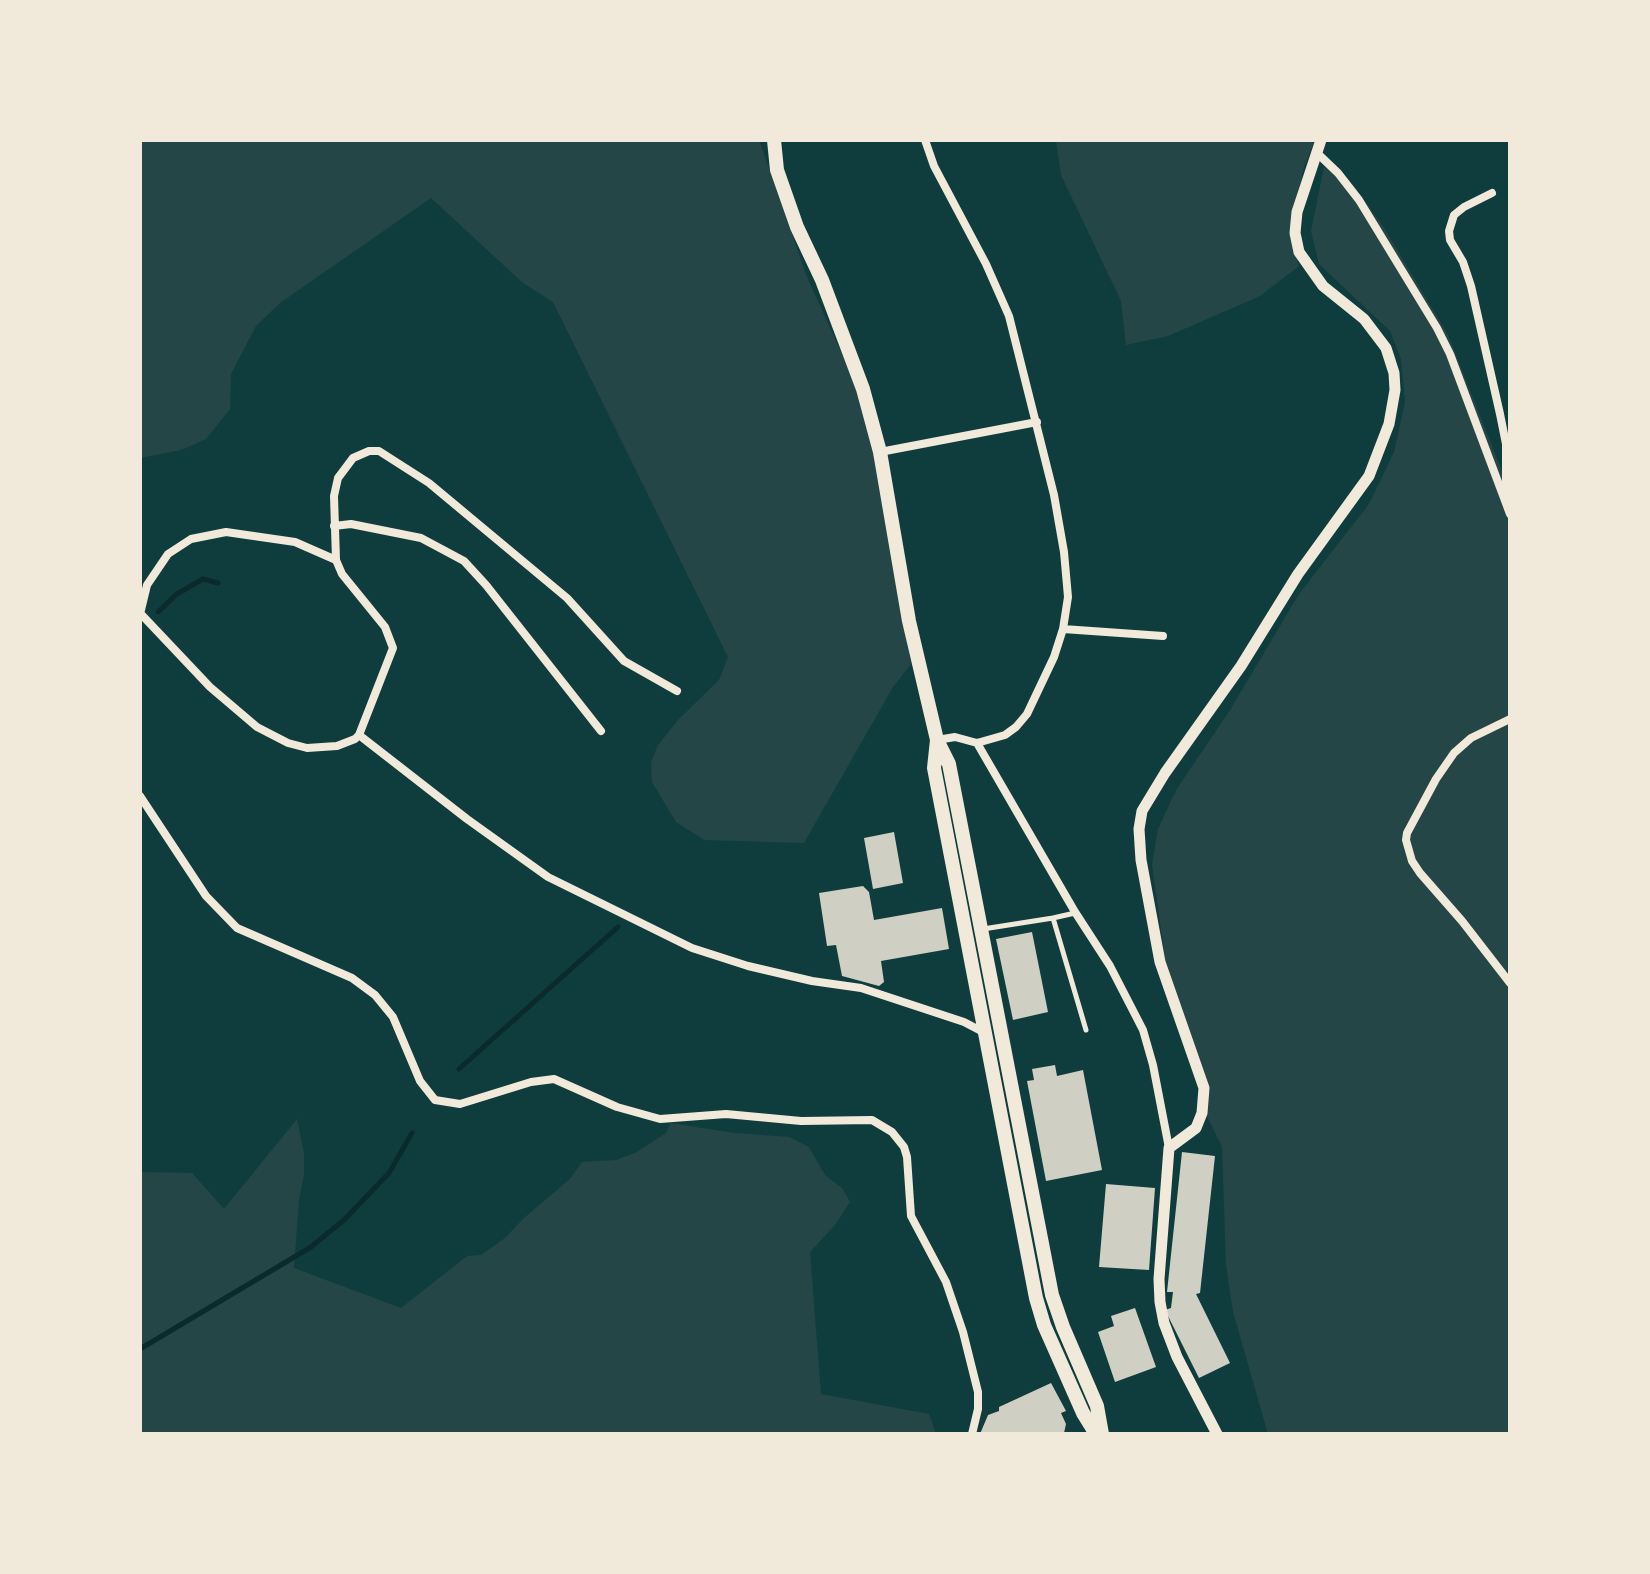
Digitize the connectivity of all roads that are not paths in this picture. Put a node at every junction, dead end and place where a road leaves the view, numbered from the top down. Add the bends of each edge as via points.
1 (774, 140) edge
2 (925, 140) edge
3 (1319, 146) edge
4 (1492, 193) dead end
5 (1037, 422) junction
6 (880, 452) junction
7 (1505, 502) junction
8 (1510, 514) edge
9 (334, 526) junction
10 (336, 560) junction
11 (140, 614) edge
12 (1063, 629) junction
13 (1163, 636) dead end
14 (677, 691) dead end
15 (1510, 719) edge
16 (601, 731) dead end
17 (359, 735) junction
18 (937, 740) junction
19 (977, 743) junction
20 (140, 796) edge
21 (1075, 912) junction
22 (1053, 918) junction
23 (980, 930) junction
24 (1510, 983) edge
25 (1086, 1030) dead end
26 (985, 1033) junction
27 (1169, 1148) junction
28 (972, 1434) edge
29 (1099, 1434) edge
30 (1217, 1434) edge

1 - 6 main road via 777,170 863,389
2 - 5 street via 1009,316
3 - 7 street via 1359,200 1437,328
3 - 27 street via 1297,212 1299,252 1323,286 1364,319 1386,348 1394,373 1393,405 1369,476 1142,811 1141,860 1160,962 1204,1088 1196,1128
4 - 7 street via 1454,215 1449,231 1471,286 1503,429 1508,464
5 - 6 street
5 - 12 street via 1064,552 1068,597
6 - 18 main road via 909,621
7 - 8 street
9 - 10 street
9 - 14 street via 336,487 345,468 353,458 379,451 451,500 567,598 624,661
9 - 16 street via 351,524 421,538 464,561
10 - 11 street via 295,542 226,532 191,539 168,554 147,585
10 - 17 street via 385,627 393,648
11 - 17 street via 257,727 307,748 345,744
12 - 13 street
12 - 19 street via 1027,714 1005,735
15 - 24 street via 1454,753 1406,840 1420,873
17 - 26 street via 548,877 692,948 748,966 861,988
18 - 19 street via 955,737
18 - 23 main road via 949,764
18 - 26 main road via 934,768
19 - 21 street
20 - 28 street via 206,896 237,928 352,978 375,995 393,1017 420,1081 435,1100 460,1104 554,1079 660,1119 726,1114 872,1120 892,1132 907,1157 911,1216 946,1282 963,1332 978,1392
21 - 22 lane
21 - 27 street via 1143,1030
22 - 23 lane
22 - 25 lane
23 - 29 main road via 1052,1295 1097,1406
26 - 29 main road via 1040,1314 1083,1413
27 - 30 street via 1160,1302 1177,1357

